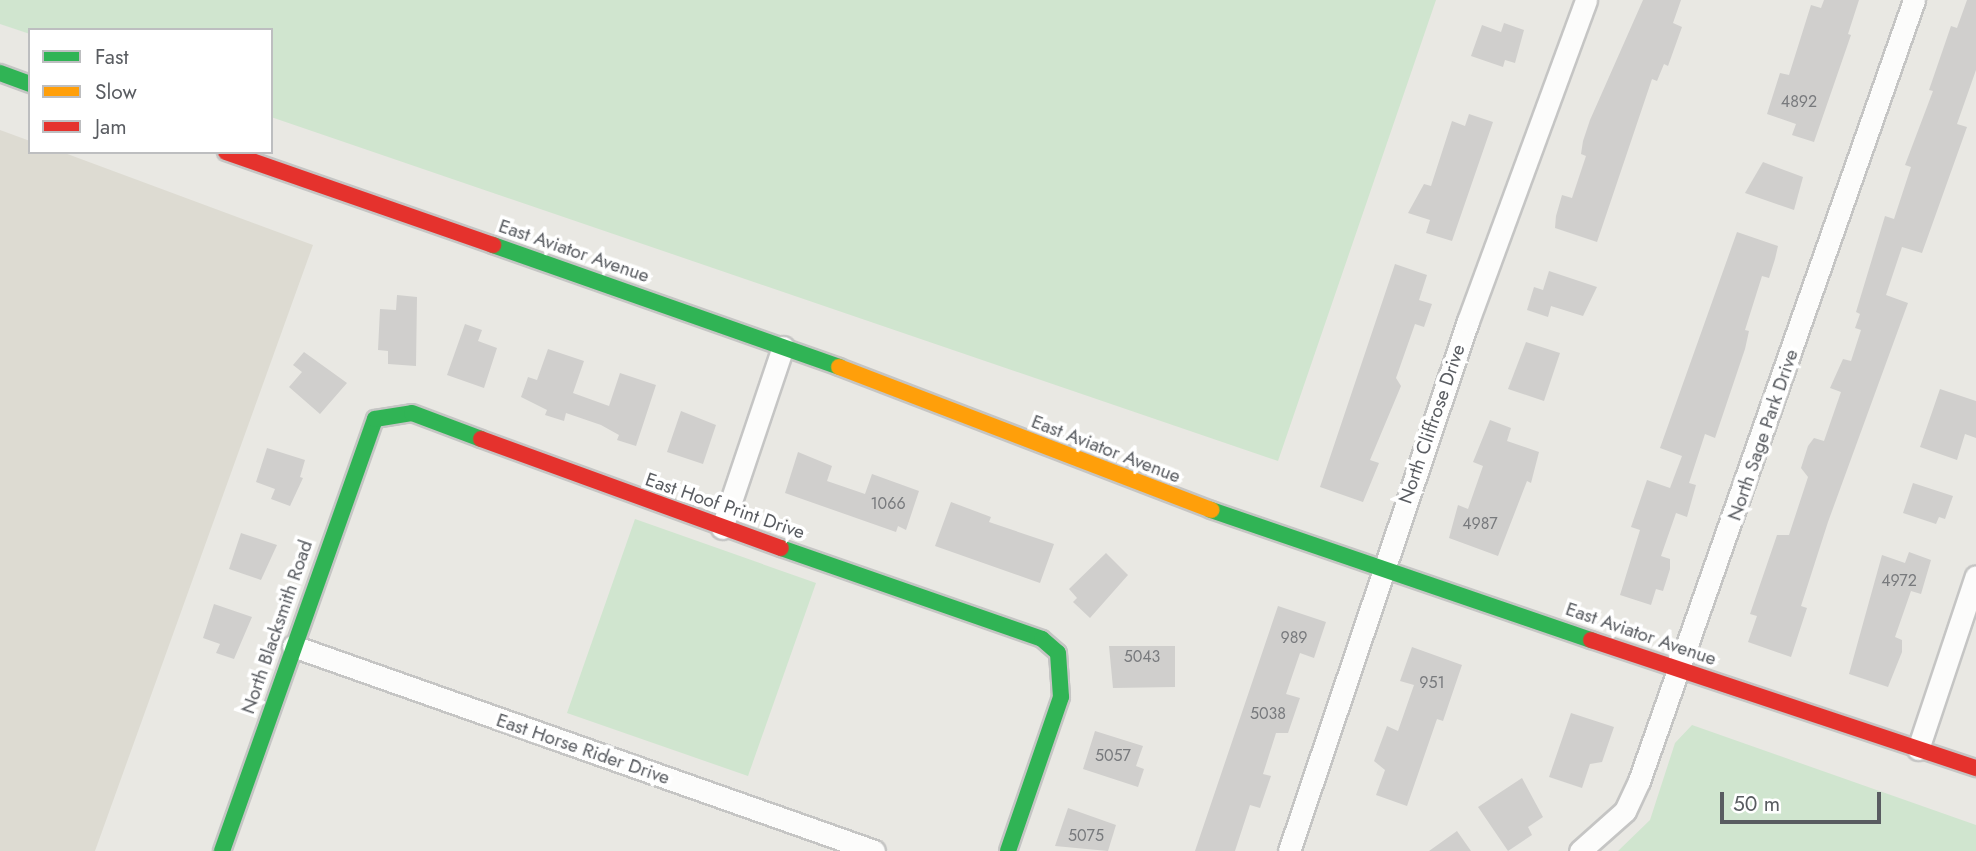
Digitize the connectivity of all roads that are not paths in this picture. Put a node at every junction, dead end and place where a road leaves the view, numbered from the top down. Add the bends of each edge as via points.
1 (1586, 0) edge
2 (1914, 0) edge
3 (0, 73) edge
4 (28, 83) edge
5 (232, 154) edge
6 (783, 347) junction
7 (375, 419) joint
8 (722, 528) junction
9 (1381, 569) junction
10 (1976, 576) edge
11 (293, 646) junction
12 (1682, 670) junction
13 (1918, 749) junction
14 (1976, 768) edge
15 (222, 851) edge
16 (874, 851) edge
17 (1008, 851) edge
18 (1289, 851) edge
19 (1580, 851) edge

1 - 9 street, North Cliffrose Drive
2 - 12 street, North Sage Park Drive
3 - 4 street
5 - 6 street, East Aviator Avenue
6 - 8 street
6 - 9 street, East Aviator Avenue via 1157,492
7 - 8 street, East Hoof Print Drive via 391,414 419,416
7 - 11 street, North Blacksmith Road
8 - 17 street, East Hoof Print Drive via 1029,632 1058,653 1062,684 1058,710
9 - 12 street, East Aviator Avenue
9 - 18 street, North Cliffrose Drive
10 - 13 street
11 - 15 street, North Blacksmith Road
11 - 16 street, East Horse Rider Drive
12 - 13 street, East Aviator Avenue
12 - 19 street, North Sage Park Drive via 1625,811
13 - 14 street, East Aviator Avenue

